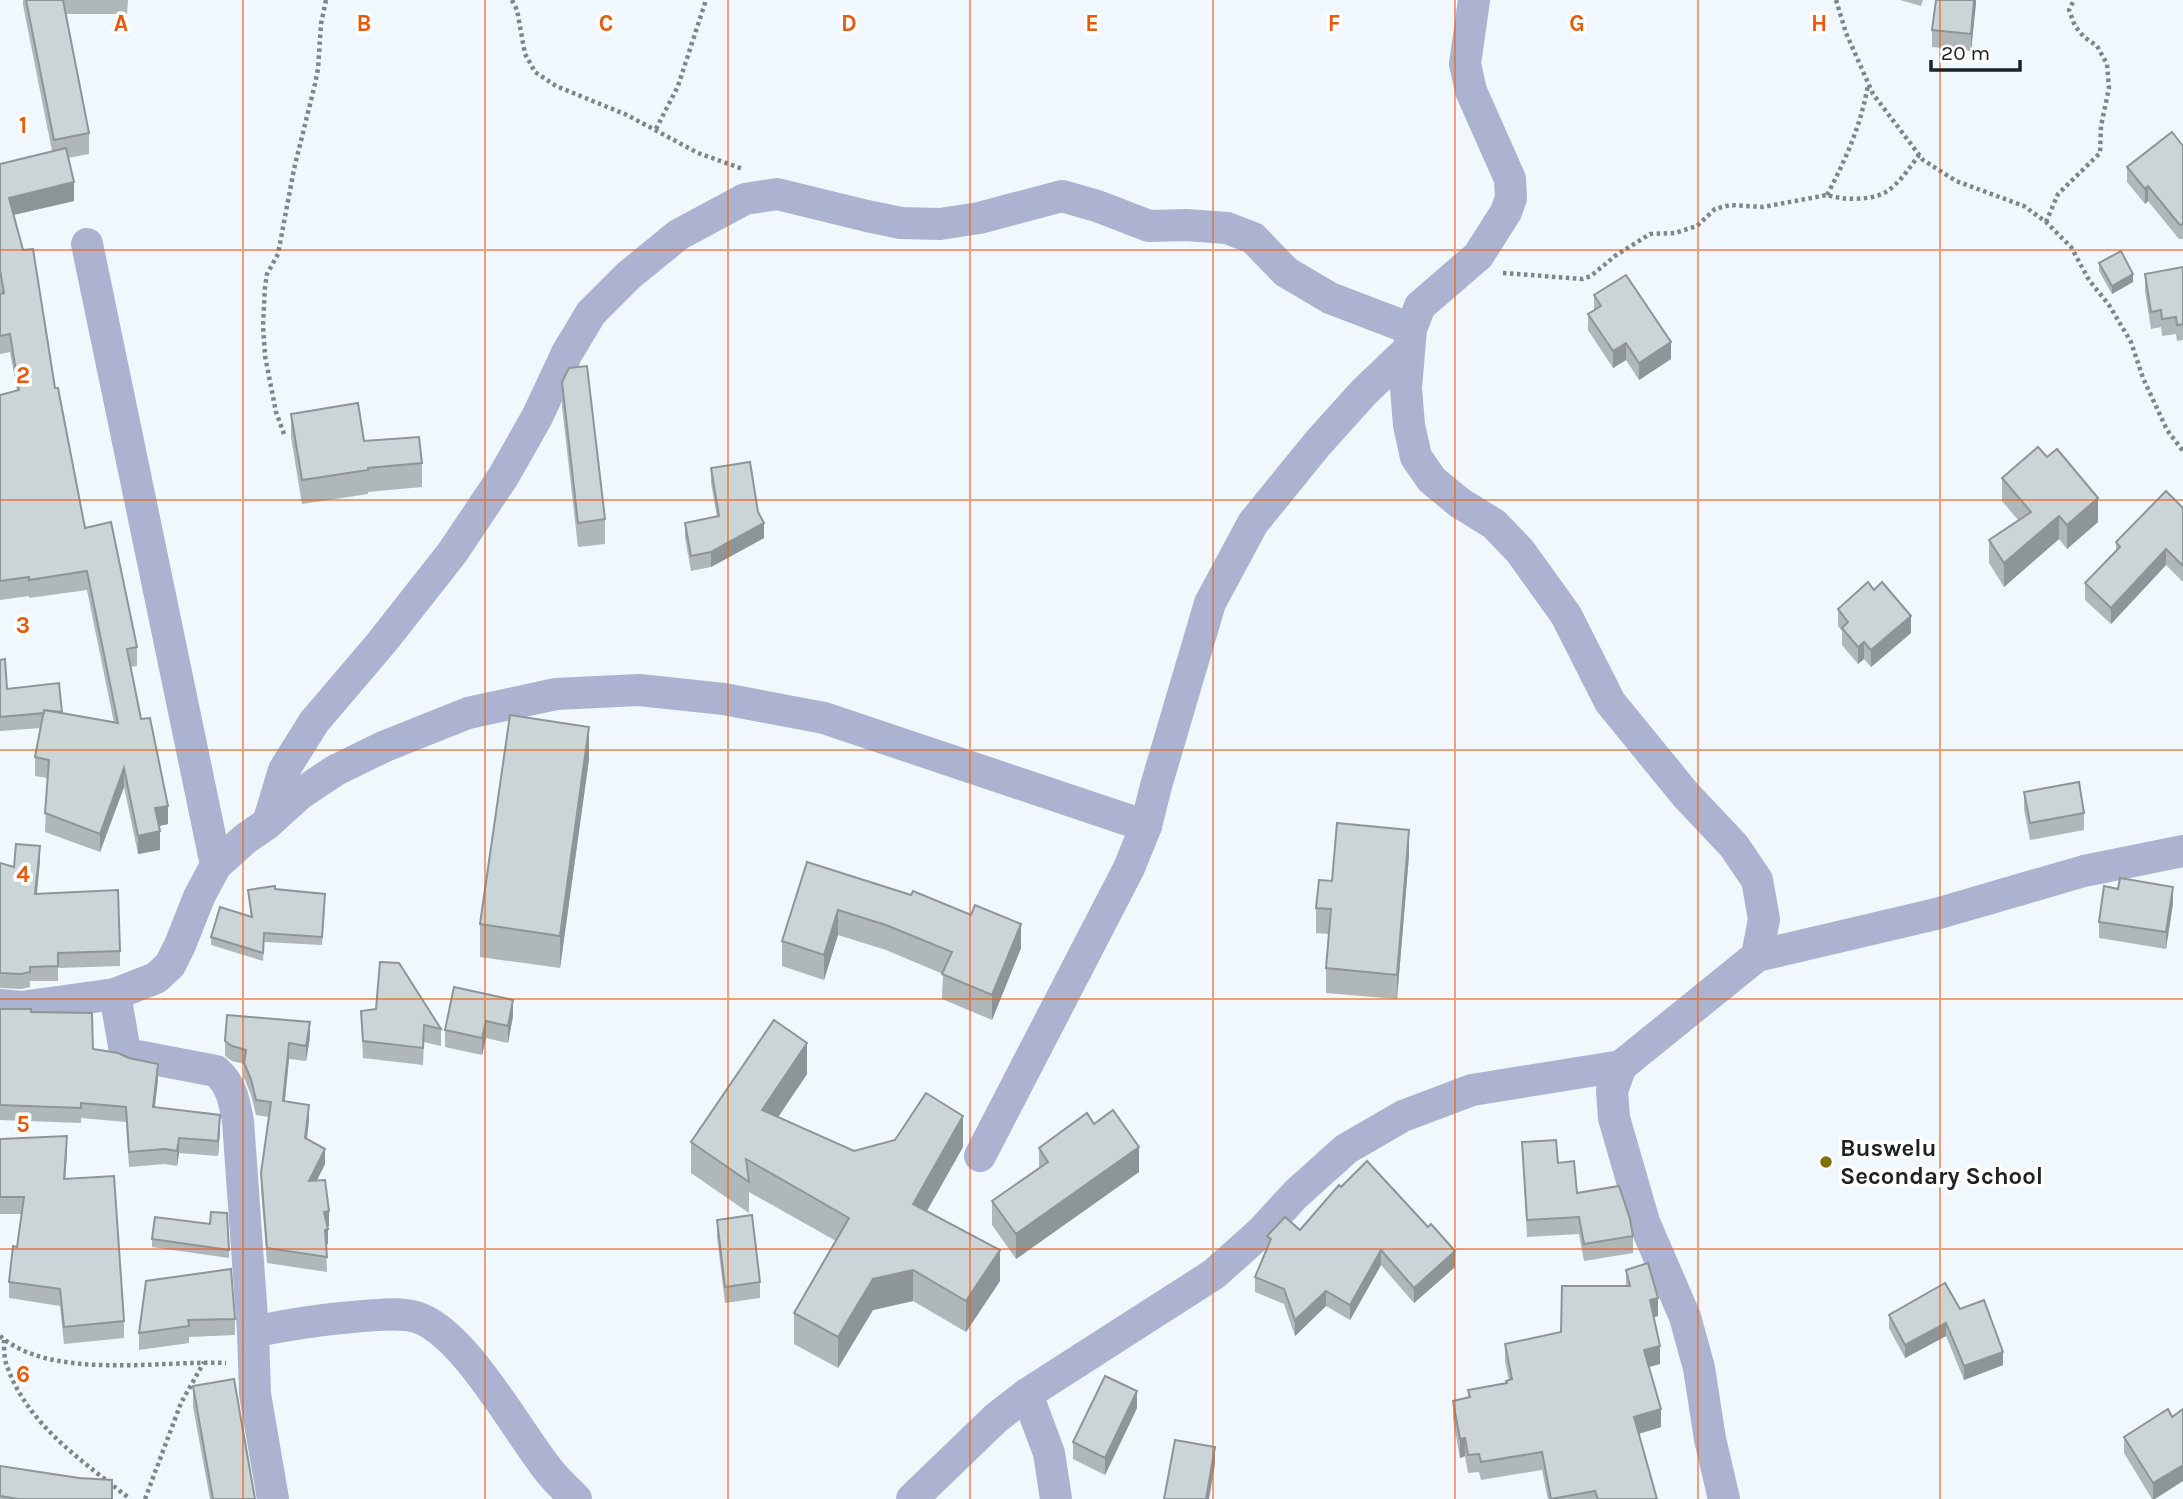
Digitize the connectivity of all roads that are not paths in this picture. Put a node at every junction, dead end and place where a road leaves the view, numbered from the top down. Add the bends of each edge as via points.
1 (1474, 0) edge
2 (87, 244) dead end
3 (1410, 339) junction
4 (268, 823) junction
5 (1146, 827) junction
6 (2183, 851) edge
7 (216, 865) junction
8 (1757, 956) junction
9 (115, 994) junction
10 (0, 1005) edge
11 (1620, 1066) junction
12 (980, 1156) dead end
13 (253, 1332) junction
14 (1027, 1394) junction
15 (273, 1499) edge
16 (576, 1499) edge
17 (912, 1499) edge
18 (1056, 1499) edge
19 (1724, 1499) edge

1 - 3 street via 1465,64 1471,90 1510,180 1511,198 1478,256 1420,306
2 - 7 street
3 - 4 street via 1286,272 1253,237 1227,228 1149,226 1062,196 940,225 901,223 777,194 745,199 678,235 591,313 503,477 452,554 314,722 284,770
3 - 5 street via 1253,523 1210,603
3 - 8 street via 1406,388 1416,457 1432,480 1494,524 1520,551 1566,615 1610,702 1758,880 1764,919
4 - 5 street via 336,769 468,713 556,694 639,690 724,699 824,718
4 - 7 street
5 - 12 street
6 - 8 street
7 - 9 street via 170,965 156,978
8 - 11 street
9 - 10 street via 21,1007
9 - 13 street via 127,1052 216,1071 232,1091
11 - 14 street via 1472,1090 1403,1116 1346,1149 1213,1274
11 - 19 street via 1612,1091 1614,1118 1644,1222 1685,1317
13 - 15 street via 255,1394
13 - 16 street via 320,1320 392,1314 417,1317 462,1352 550,1472
14 - 17 street
14 - 18 street via 1049,1453

